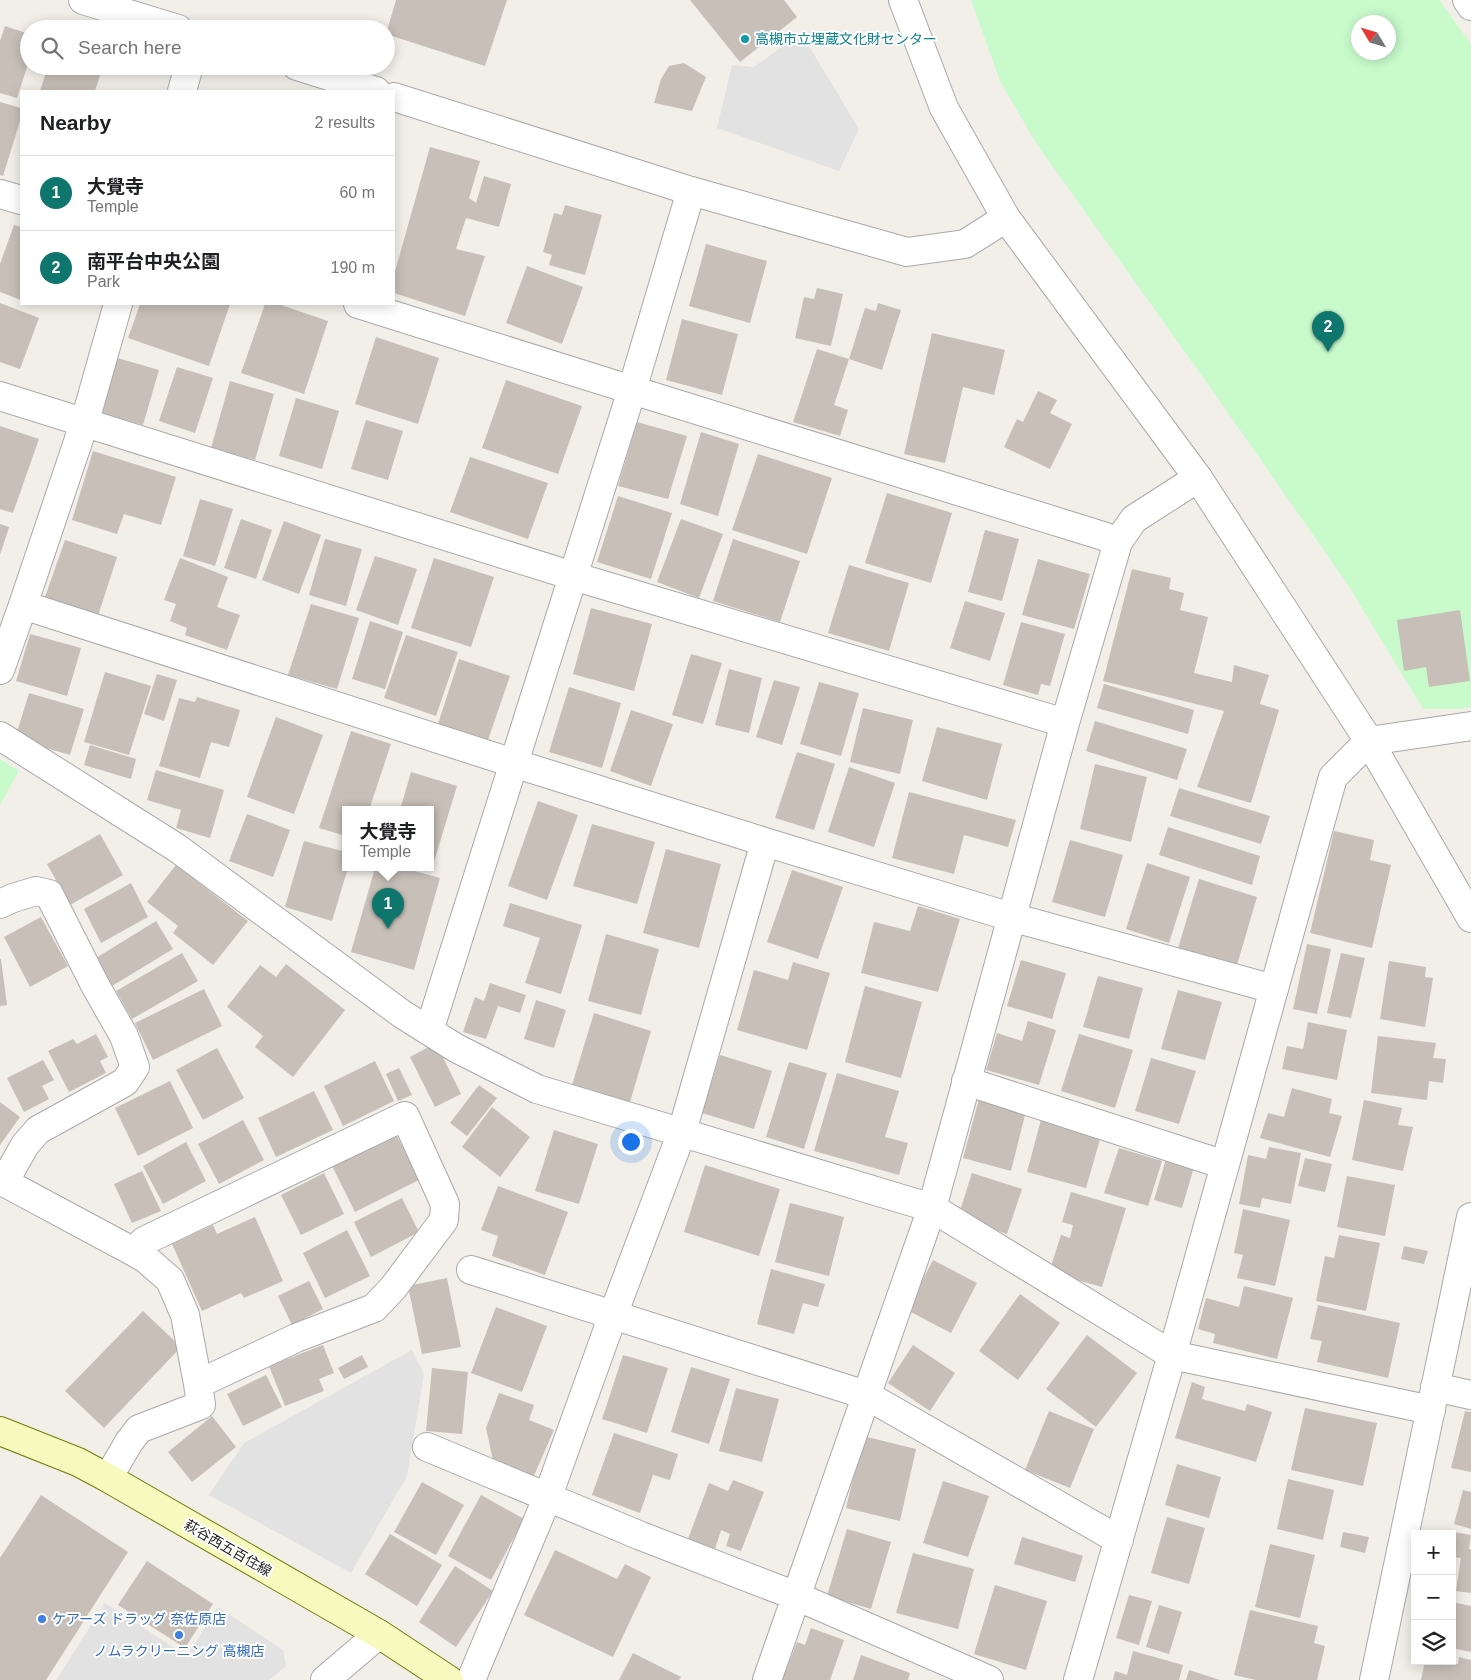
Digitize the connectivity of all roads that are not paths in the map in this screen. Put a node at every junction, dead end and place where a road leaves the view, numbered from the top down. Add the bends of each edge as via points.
1 (83, 0) edge
2 (903, 0) edge
3 (1467, 0) edge
4 (1471, 6) edge
5 (149, 20) edge
6 (187, 75) edge
7 (325, 75) edge
8 (182, 90) edge
9 (373, 90) edge
10 (395, 97) edge
11 (691, 191) junction
12 (0, 194) edge
13 (20, 200) edge
14 (1006, 218) junction
15 (118, 305) edge
16 (361, 305) edge
17 (632, 390) junction
18 (0, 396) edge
19 (85, 422) junction
20 (1198, 478) junction
21 (1118, 542) junction
22 (573, 576) junction
23 (23, 605) junction
24 (0, 670) edge
25 (1065, 723) junction
26 (1471, 726) edge
27 (0, 736) edge
28 (1369, 740) junction
29 (513, 763) junction
30 (766, 842) junction
31 (0, 904) edge
32 (1012, 917) junction
33 (1471, 918) edge
34 (1274, 989) junction
35 (429, 1031) junction
36 (966, 1081) junction
37 (682, 1132) junction
38 (1225, 1165) junction
39 (2, 1181) edge
40 (932, 1208) junction
41 (1471, 1217) edge
42 (134, 1252) junction
43 (471, 1270) dead end
44 (613, 1316) junction
45 (1172, 1356) junction
46 (198, 1384) junction
47 (866, 1395) junction
48 (1471, 1395) edge
49 (1433, 1399) junction
50 (0, 1431) edge
51 (428, 1447) dead end
52 (108, 1478) junction
53 (548, 1496) junction
54 (1119, 1540) junction
55 (796, 1596) junction
56 (379, 1634) junction
57 (325, 1680) edge
58 (449, 1680) edge
59 (471, 1680) edge
60 (767, 1680) edge
61 (989, 1680) edge
62 (1078, 1680) edge
63 (1374, 1680) edge

1 - 5 street
2 - 14 street via 944,108
3 - 4 street
6 - 8 street
7 - 9 street
10 - 11 street
11 - 14 street via 907,252 965,244
11 - 17 street
12 - 13 street
14 - 20 street
15 - 19 street
16 - 17 street
17 - 21 street
17 - 22 street
18 - 19 street
19 - 22 street
19 - 23 street
20 - 21 street via 1134,519
20 - 28 street
21 - 25 street
22 - 25 street
22 - 29 street
23 - 24 street
23 - 29 street
25 - 32 street
26 - 28 street
27 - 35 street via 177,848
28 - 33 street
28 - 34 street via 1333,777
29 - 30 street
29 - 35 street
30 - 32 street
30 - 37 street
31 - 39 street via 36,891 49,894 124,1036 136,1067 125,1082 38,1130
32 - 34 street
32 - 36 street
34 - 38 street
35 - 37 street via 537,1089
36 - 38 street
36 - 40 street
37 - 40 street
37 - 44 street
38 - 45 street
39 - 42 street
40 - 45 street
40 - 47 street
41 - 49 street
42 - 46 street via 146,1258 170,1280 185,1315
42 - 46 street via 144,1241 405,1116 445,1204 444,1220 393,1288 374,1308 296,1338
43 - 44 street
44 - 47 street
44 - 53 street
45 - 49 street
45 - 54 street
46 - 52 street via 201,1404 139,1430
47 - 54 street
47 - 55 street
48 - 49 street
49 - 63 street
50 - 52 main road, 萩谷西五百住線 via 78,1462
51 - 53 street
52 - 56 main road, 萩谷西五百住線
53 - 55 street
53 - 59 street
54 - 62 street
55 - 60 street
55 - 61 street
56 - 57 street
56 - 58 main road, 萩谷西五百住線

